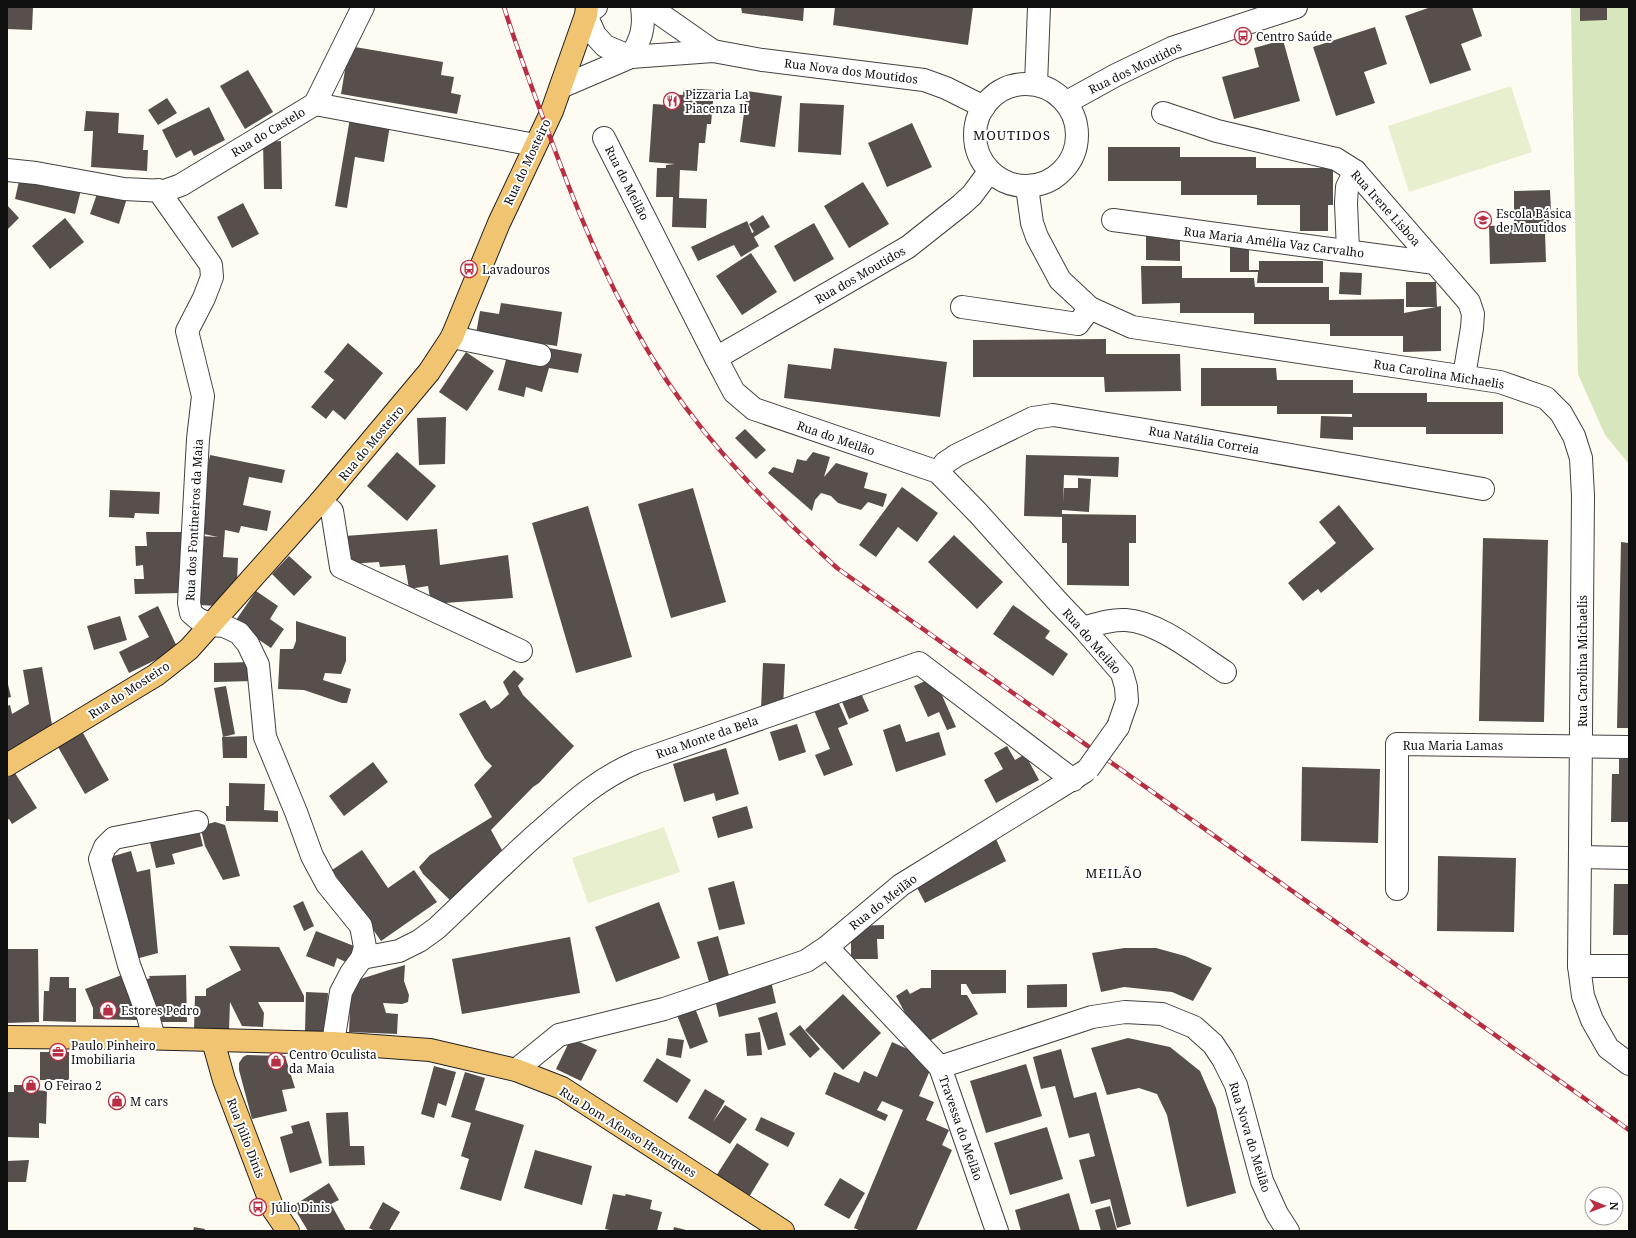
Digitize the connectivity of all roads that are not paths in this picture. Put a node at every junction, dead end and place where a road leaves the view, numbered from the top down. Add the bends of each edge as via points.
1 (363, 7) edge
2 (642, 7) edge
3 (650, 7) edge
4 (1039, 7) edge
5 (1296, 7) edge
6 (590, 10) edge
7 (713, 51) junction
8 (631, 57) junction
9 (1036, 84) junction
10 (561, 87) junction
11 (1067, 102) junction
12 (315, 104) junction
13 (984, 107) junction
14 (1163, 113) dead end
15 (604, 138) dead end
16 (535, 146) junction
17 (7, 170) edge
18 (1355, 170) junction
19 (989, 172) junction
20 (1027, 187) junction
21 (158, 190) junction
22 (1113, 220) dead end
23 (1348, 251) junction
24 (1435, 263) junction
25 (962, 307) dead end
26 (1090, 308) junction
27 (452, 337) junction
28 (540, 355) dead end
29 (716, 358) junction
30 (1464, 376) junction
31 (938, 472) junction
32 (1483, 489) dead end
33 (320, 502) junction
34 (211, 625) junction
35 (1084, 628) junction
36 (521, 651) dead end
37 (1225, 672) dead end
38 (1581, 746) junction
39 (1629, 747) edge
40 (7, 765) edge
41 (1080, 774) junction
42 (197, 822) dead end
43 (1580, 857) junction
44 (1629, 858) edge
45 (1397, 889) dead end
46 (827, 947) junction
47 (362, 958) junction
48 (1579, 966) junction
49 (1629, 966) edge
50 (7, 1037) edge
51 (154, 1038) junction
52 (213, 1041) junction
53 (333, 1043) junction
54 (1629, 1064) edge
55 (940, 1067) junction
56 (516, 1070) junction
57 (279, 1226) edge
58 (783, 1231) edge
59 (997, 1231) edge
60 (1288, 1231) edge

1 - 12 street
2 - 8 street via 644,22
3 - 7 street, Rua Nova dos Moutidos
4 - 9 street
5 - 11 street, Rua dos Moutidos via 1172,48
6 - 8 street, Rua Nova dos Moutidos via 595,35 605,46
6 - 10 main road, Rua do Mosteiro
7 - 8 street, Rua Nova dos Moutidos
7 - 13 street, Rua Nova dos Moutidos via 762,60 924,80
8 - 10 street, Rua Nova dos Moutidos
9 - 11 street via 1056,92
9 - 13 street via 1018,85 1004,91
10 - 16 main road, Rua do Mosteiro
11 - 20 street via 1076,132 1074,149 1068,164 1057,176 1043,184
12 - 16 street, Rua do Castelo
12 - 21 street, Rua do Castelo via 181,185 164,191
13 - 19 street via 975,134 981,161
14 - 18 street, Rua Irene Lisboa via 1217,131 1336,159
15 - 29 street, Rua do Meilão
16 - 27 main road, Rua do Mosteiro via 499,223
17 - 21 street, Rua do Castelo via 124,189
18 - 23 street via 1347,187
18 - 24 street, Rua Irene Lisboa
19 - 20 street via 1013,186
19 - 29 street, Rua dos Moutidos via 972,195 908,247
20 - 26 street, Rua Carolina Michaelis via 1032,223 1037,237 1060,280
21 - 34 street, Rua dos Fontineiros da Maia via 211,265 212,277 187,331 203,396 196,461 189,603 191,613 198,620
22 - 23 street, Rua Maria Amélia Vaz Carvalho
23 - 24 street, Rua Maria Amélia Vaz Carvalho
24 - 30 street, Rua Irene Lisboa via 1469,302 1473,314
25 - 26 street via 1078,324
26 - 30 street, Rua Carolina Michaelis via 1132,327
27 - 28 street
27 - 33 main road, Rua do Mosteiro via 425,377
29 - 31 street, Rua do Meilão via 734,392 754,409
30 - 38 street, Rua Carolina Michaelis via 1500,382 1546,398 1561,413 1574,436 1581,458
31 - 32 street, Rua Natália Correia via 945,463 957,455 1034,418 1053,415
31 - 35 street, Rua do Meilão
33 - 34 main road, Rua do Mosteiro
33 - 36 street via 332,512 341,567
34 - 40 main road, Rua do Mosteiro via 189,649 156,675
34 - 47 street, Rua dos Fontineiros da Maia via 224,626 239,633 248,644 258,665 265,737 312,856 326,884 362,926 365,947
35 - 37 street via 1108,621 1125,620 1146,624 1168,634
35 - 41 street, Rua do Meilão, bridge via 1122,673 1127,700 1118,727
38 - 39 street
38 - 43 street, Rua Carolina Michaelis
38 - 45 street, Rua Maria Lamas via 1397,744
41 - 46 street, Rua do Meilão via 901,885
41 - 47 street, Rua Monte da Bela via 919,663 616,771 568,806 437,928 400,951
42 - 51 street via 114,838 105,847 100,859
43 - 44 street
43 - 48 street, Rua Carolina Michaelis
46 - 55 street, Travessa do Meilão
46 - 56 street, Rua do Meilão via 806,961 664,1009 559,1035
47 - 53 street via 341,992
48 - 49 street
48 - 54 street, Rua Carolina Michaelis via 1583,996 1592,1020 1608,1048
50 - 51 main road, Rua Dom Afonso Henriques
51 - 52 main road, Rua Dom Afonso Henriques
52 - 53 main road, Rua Dom Afonso Henriques
52 - 57 main road, Rua Júlio Dinis via 224,1080
53 - 56 main road, Rua Dom Afonso Henriques via 430,1050
55 - 59 street, Travessa do Meilão
55 - 60 street, Rua Nova do Meilão via 1092,1017 1125,1012 1162,1014 1194,1027 1213,1044 1236,1085 1262,1181
56 - 58 main road, Rua Dom Afonso Henriques via 562,1088

